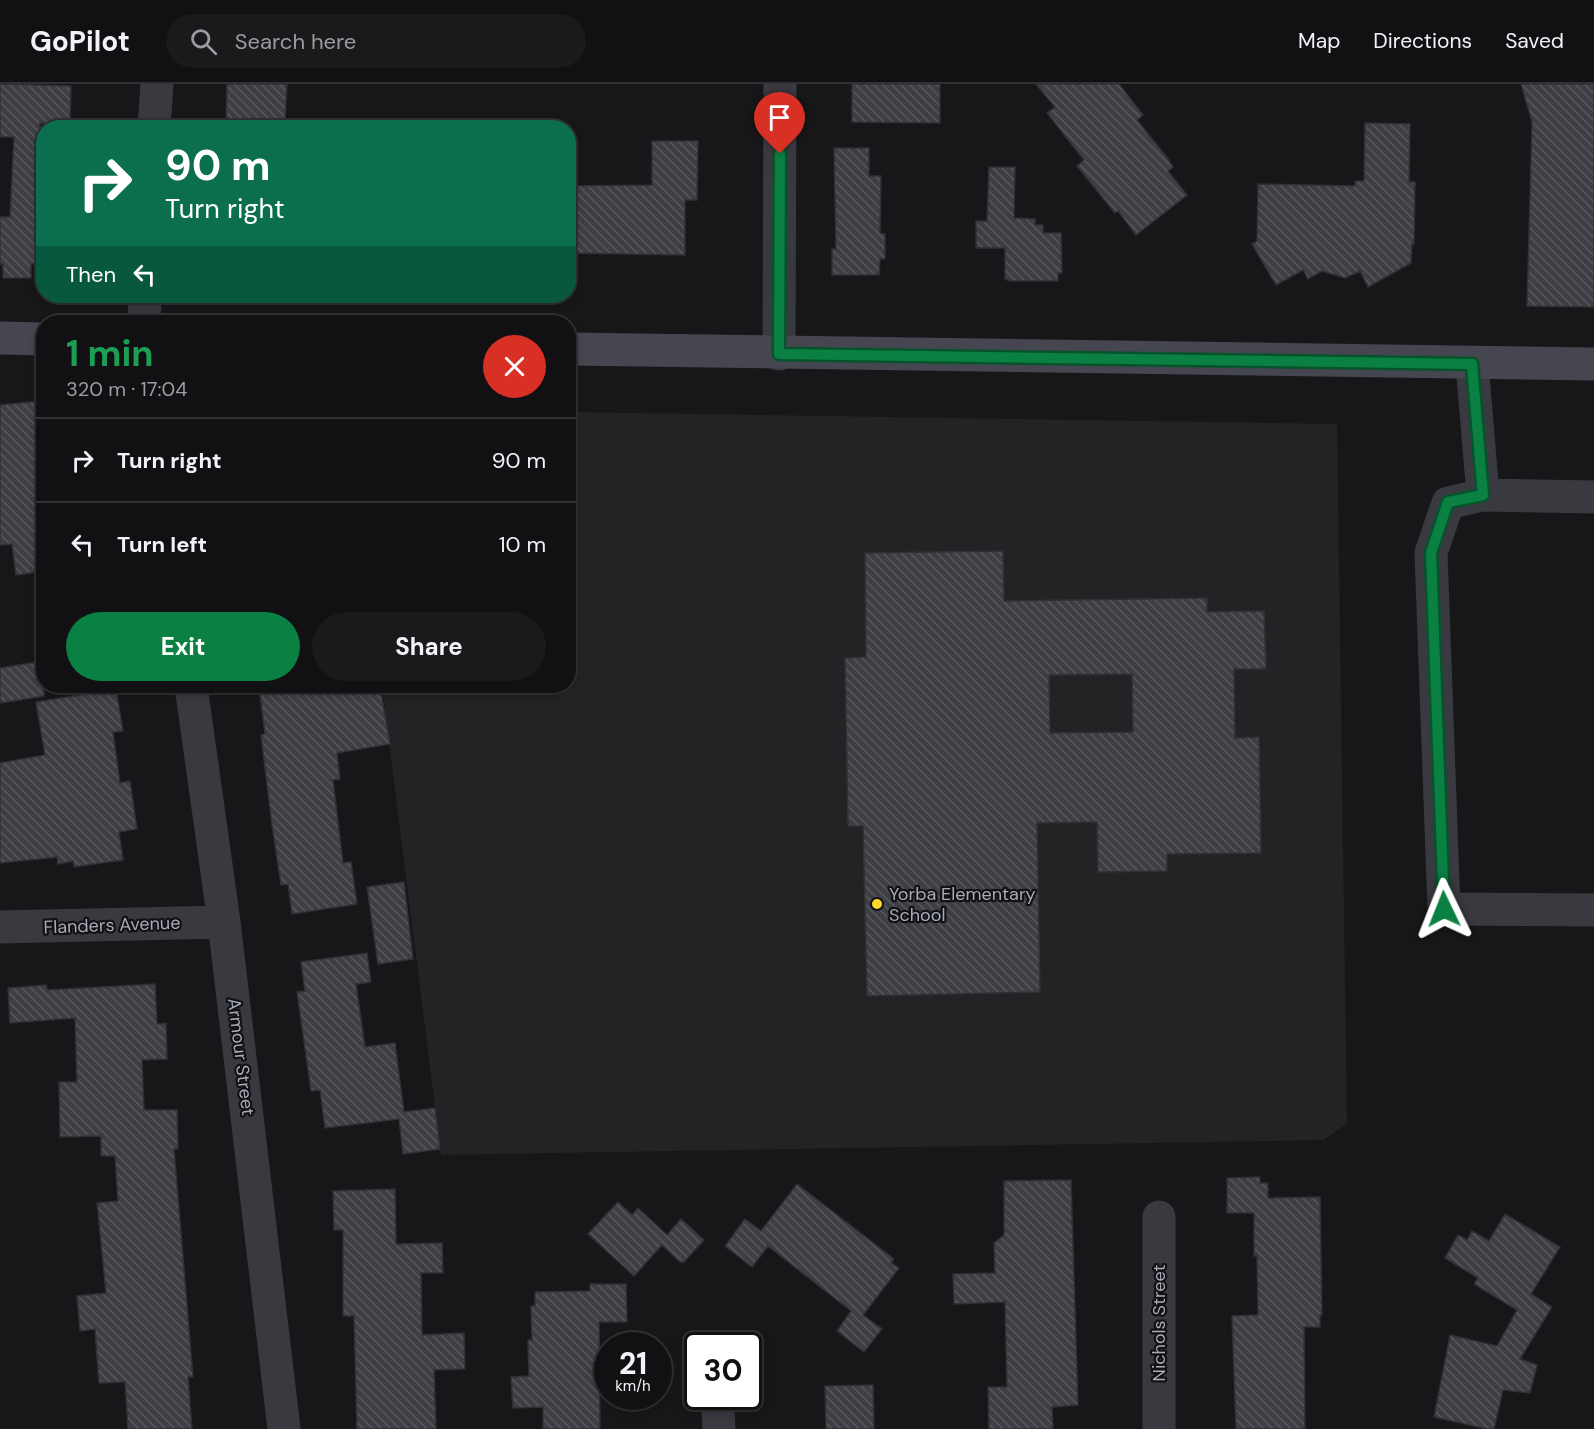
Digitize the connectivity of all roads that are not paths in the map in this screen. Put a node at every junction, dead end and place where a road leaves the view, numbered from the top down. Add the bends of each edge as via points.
1 (157, 84) edge
2 (780, 84) edge
3 (155, 120) edge
4 (0, 338) edge
5 (36, 339) edge
6 (576, 349) edge
7 (779, 354) junction
8 (1472, 364) junction
9 (1594, 364) edge
10 (1483, 495) junction
11 (1594, 497) edge
12 (192, 693) edge
13 (1594, 910) edge
14 (224, 921) junction
15 (0, 927) edge
16 (1159, 1217) dead end
17 (718, 1410) edge
18 (284, 1429) edge
19 (719, 1429) edge
20 (1159, 1429) edge

1 - 3 street
2 - 7 street
4 - 5 main road
6 - 7 main road
7 - 8 main road
8 - 9 main road
8 - 10 street
10 - 11 street
10 - 13 street via 1448,502 1431,553 1444,909
12 - 14 street, Armour Street
14 - 15 street, Flanders Avenue
14 - 18 street, Armour Street
16 - 20 street, Nichols Street
17 - 19 street

